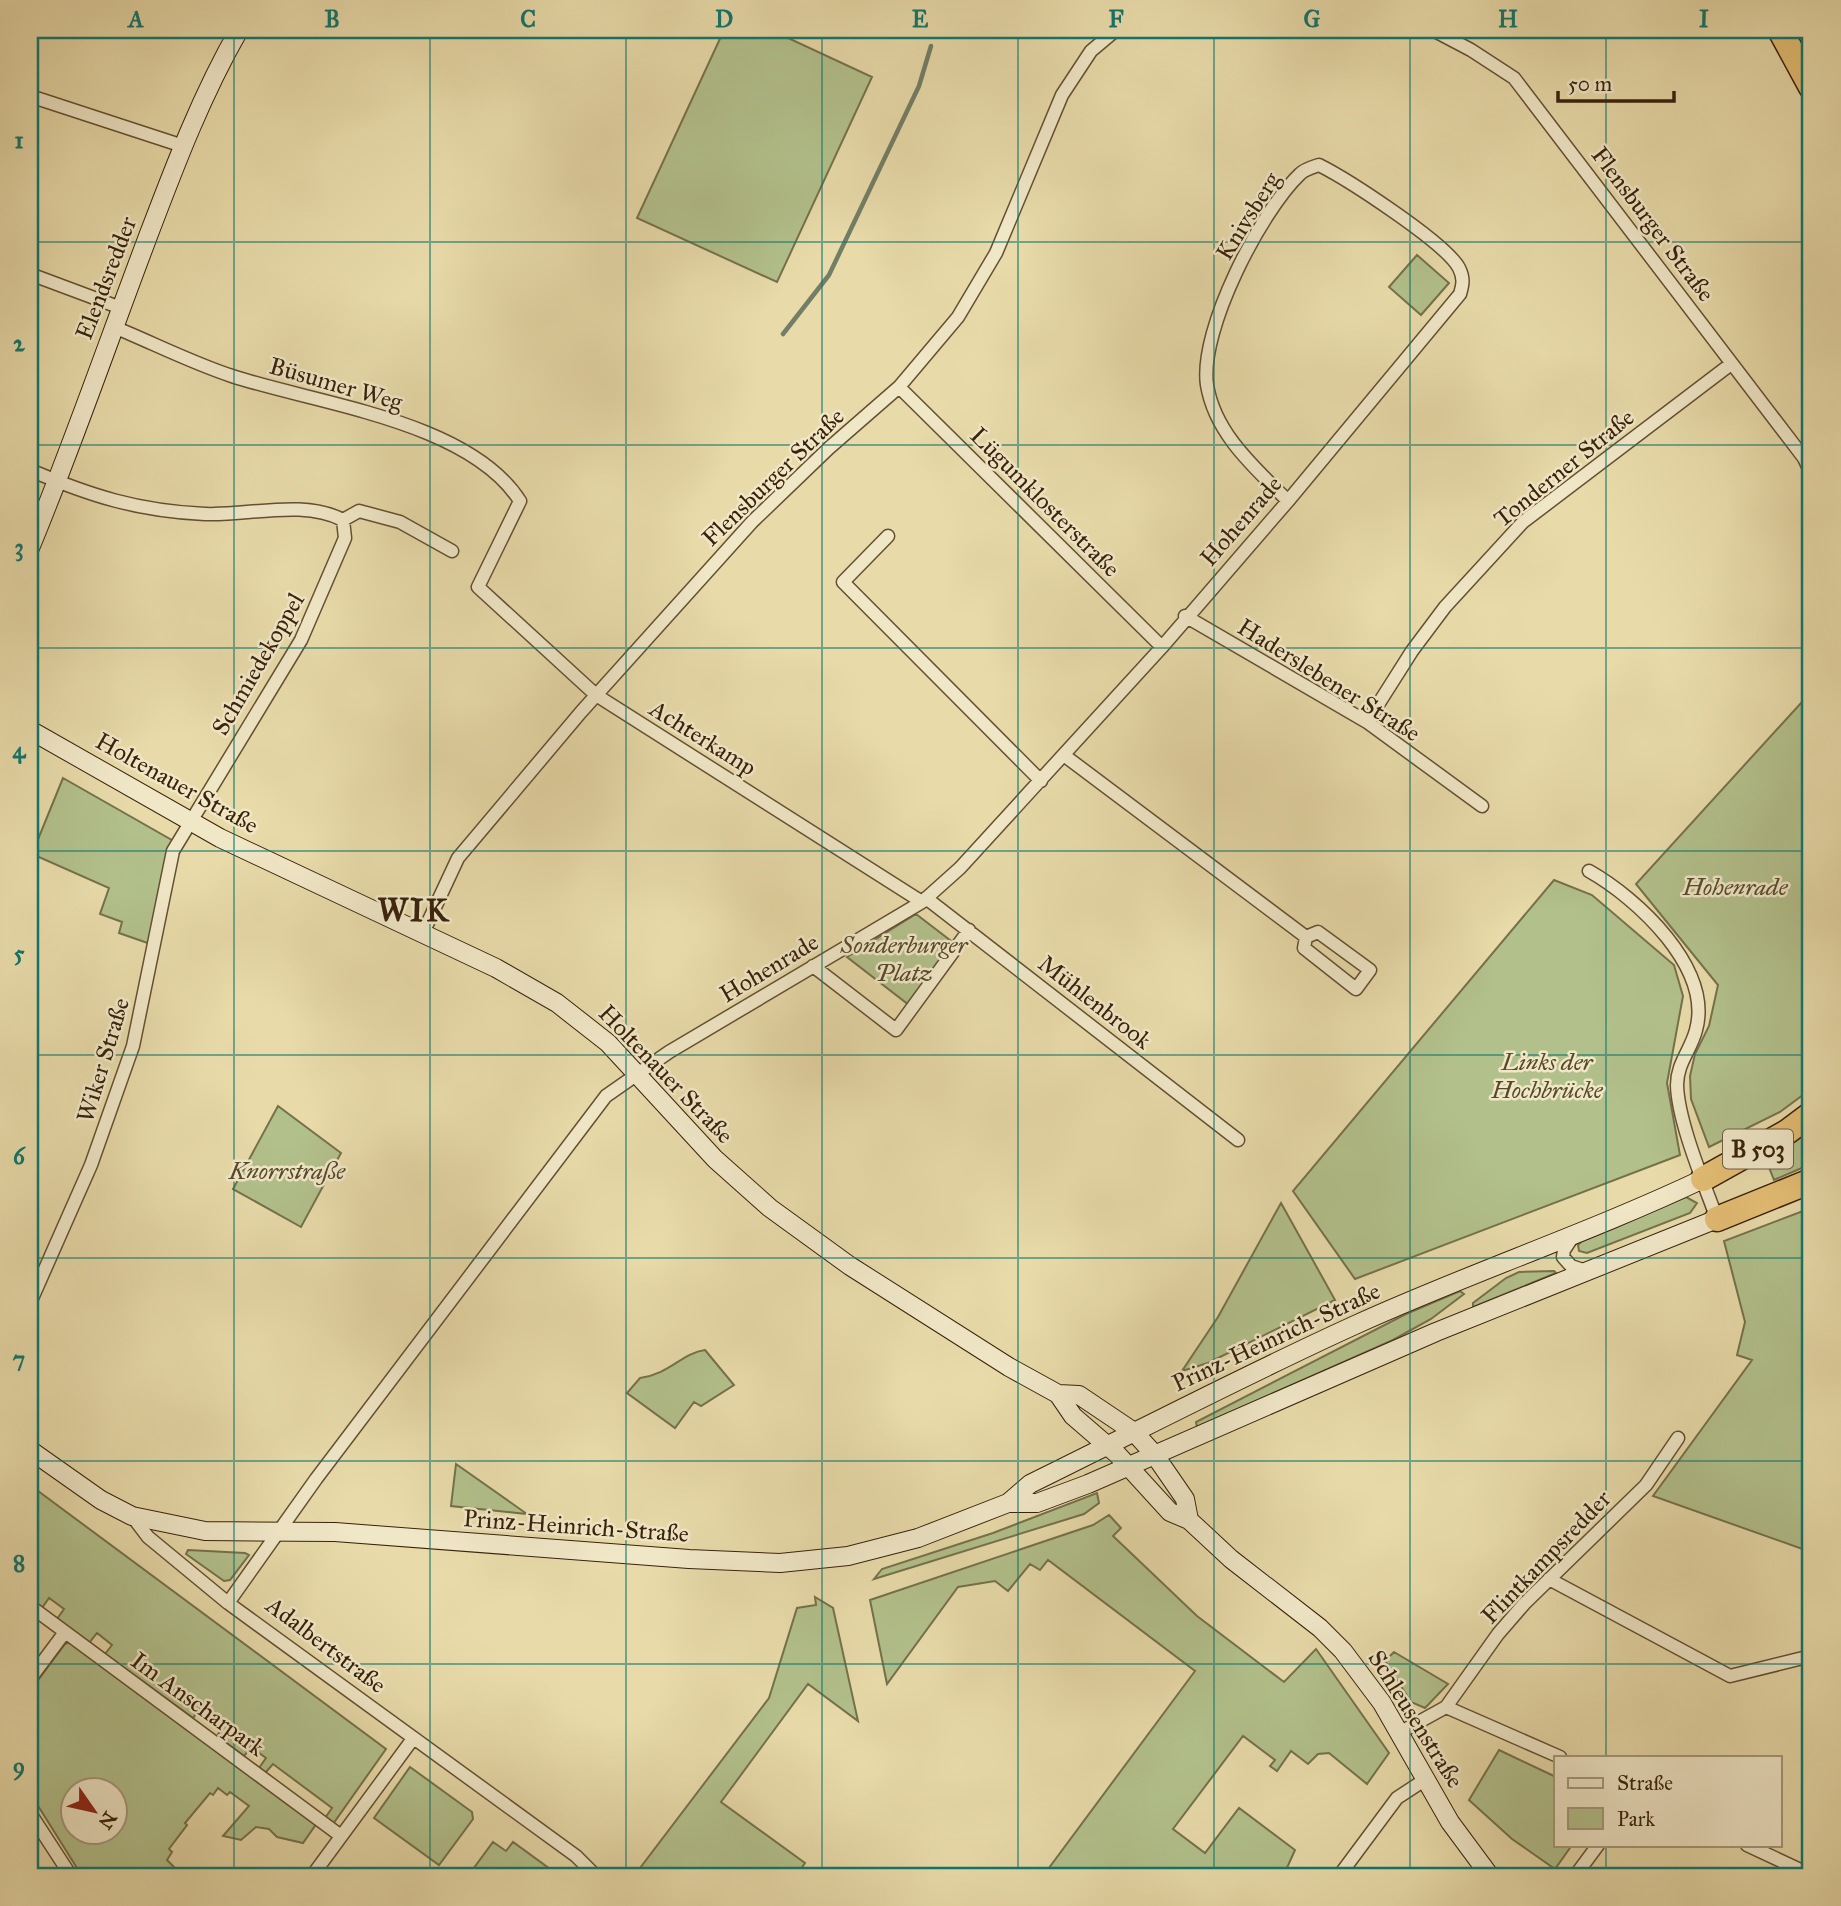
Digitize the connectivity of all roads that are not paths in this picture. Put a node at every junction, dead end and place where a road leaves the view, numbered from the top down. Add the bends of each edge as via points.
1 (239, 30) edge
2 (1116, 30) edge
3 (1433, 30) edge
4 (1780, 30) edge
5 (1811, 87) edge
6 (30, 96) edge
7 (183, 146) junction
8 (30, 274) edge
9 (1464, 282) joint
10 (121, 308) junction
11 (114, 327) junction
12 (1731, 364) junction
13 (900, 387) junction
14 (30, 470) edge
15 (1811, 473) edge
16 (58, 482) junction
17 (1288, 501) junction
18 (343, 520) junction
19 (888, 536) dead end
20 (30, 548) edge
21 (452, 551) dead end
22 (478, 587) joint
23 (1185, 616) junction
24 (1162, 647) junction
25 (596, 695) junction
26 (1367, 722) junction
27 (30, 730) edge
28 (1065, 756) junction
29 (1041, 781) junction
30 (1482, 806) dead end
31 (190, 822) junction
32 (1589, 871) dead end
33 (924, 900) junction
34 (969, 930) junction
35 (422, 933) junction
36 (1306, 937) junction
37 (813, 965) junction
38 (637, 1073) junction
39 (1811, 1114) edge
40 (1238, 1140) dead end
41 (1703, 1179) junction
42 (1811, 1181) edge
43 (1717, 1219) junction
44 (1574, 1235) junction
45 (1586, 1270) junction
46 (30, 1303) edge
47 (1058, 1394) junction
48 (1134, 1432) junction
49 (1678, 1438) dead end
50 (1108, 1445) junction
51 (30, 1450) edge
52 (1154, 1454) junction
53 (1129, 1466) junction
54 (1008, 1503) junction
55 (132, 1516) junction
56 (1189, 1520) junction
57 (278, 1534) junction
58 (1549, 1579) junction
59 (228, 1603) junction
60 (30, 1606) edge
61 (65, 1632) junction
62 (1811, 1656) edge
63 (30, 1679) edge
64 (1446, 1707) junction
65 (1399, 1733) junction
66 (412, 1740) junction
67 (1558, 1756) edge
68 (1426, 1779) junction
69 (30, 1812) edge
70 (341, 1836) junction
71 (1597, 1846) edge
72 (1749, 1846) edge
73 (1811, 1875) edge
74 (71, 1876) edge
75 (312, 1876) edge
76 (596, 1876) edge
77 (1339, 1876) edge
78 (1490, 1876) edge
79 (1575, 1876) edge

1 - 7 main road, Elendsredder
2 - 13 street, Flensburger Straße via 1091,51 1062,95 996,253 958,317
3 - 12 street, Flensburger Straße via 1514,78
4 - 5 highway
6 - 7 street
7 - 10 main road, Elendsredder
8 - 10 street
9 - 17 street, Hohenrade via 1460,294
9 - 17 street, Knivsberg via 1458,266 1441,250 1344,177 1320,165 1302,172 1277,202 1250,243 1229,288 1211,346 1207,383 1215,412 1230,438
10 - 11 main road, Elendsredder
11 - 16 main road, Elendsredder
11 - 22 street, Büsumer Weg via 230,375 367,410 411,427 458,449 506,480 520,501
12 - 15 street, Flensburger Straße
12 - 26 street, Tonderner Straße via 1523,522 1445,607
13 - 24 street, Lügumklosterstraße
13 - 25 street, Flensburger Straße via 752,522
14 - 16 street
16 - 18 street via 127,507 206,514 302,511
16 - 20 main road, Elendsredder
17 - 23 street, Hohenrade
18 - 21 street via 359,511 400,522
18 - 31 street, Schmiedekoppel via 345,538 302,640
19 - 29 street via 843,582
22 - 25 street, Achterkamp
23 - 24 street, Hohenrade
23 - 26 street, Haderslebener Straße
24 - 28 street, Hohenrade
25 - 33 street, Achterkamp
25 - 35 street, Flensburger Straße via 457,858
26 - 30 street, Haderslebener Straße
27 - 31 main road, Holtenauer Straße
28 - 29 street, Hohenrade
28 - 36 street
29 - 33 street, Hohenrade
31 - 35 main road, Holtenauer Straße
31 - 46 street, Wiker Straße via 173,851 142,1009 120,1085 91,1165
32 - 41 street via 1609,883 1677,947 1695,982 1696,1030 1679,1064 1677,1087
33 - 34 street, Mühlenbrook
33 - 37 street, Hohenrade
34 - 37 street via 896,1030
34 - 40 street, Mühlenbrook
35 - 38 main road, Holtenauer Straße via 557,1003
36 - 36 street via 1318,932 1370,970 1356,989 1304,948
37 - 38 street, Hohenrade
38 - 47 main road, Holtenauer Straße via 723,1167 769,1208 849,1266
38 - 57 street via 606,1096
39 - 41 highway, B 503
41 - 43 street
41 - 44 main road, Prinz-Heinrich-Straße
42 - 43 highway, B 503
43 - 45 main road, Prinz-Heinrich-Straße
44 - 45 street via 1563,1257 1571,1266
44 - 48 main road, Prinz-Heinrich-Straße via 1357,1324
45 - 52 main road, Prinz-Heinrich-Straße
47 - 48 main road, Holtenauer Straße via 1079,1395
47 - 50 main road, Holtenauer Straße via 1073,1416
48 - 50 main road, Prinz-Heinrich-Straße
48 - 52 main road, Holtenauer Straße
49 - 58 street, Flintkampsredder via 1646,1485
50 - 53 main road, Holtenauer Straße
50 - 54 main road, Prinz-Heinrich-Straße via 1030,1484
51 - 55 main road, Adalbertstraße
52 - 53 main road, Prinz-Heinrich-Straße
52 - 56 main road, Schleusenstraße via 1185,1499
53 - 54 main road, Prinz-Heinrich-Straße via 1037,1503
53 - 56 main road, Schleusenstraße via 1170,1512
54 - 57 main road, Prinz-Heinrich-Straße via 890,1546 800,1563 676,1559 335,1532
55 - 57 main road, Prinz-Heinrich-Straße via 205,1531
55 - 59 street, Adalbertstraße via 148,1537
56 - 65 main road, Schleusenstraße via 1328,1636 1368,1681
57 - 59 street
58 - 62 street via 1730,1676
58 - 64 street, Flintkampsredder via 1498,1634
59 - 66 street, Adalbertstraße
60 - 61 street, Im Anscharpark
61 - 63 street
61 - 70 street, Im Anscharpark
64 - 65 street
64 - 67 street
65 - 68 main road, Schleusenstraße
66 - 70 street
66 - 76 street, Adalbertstraße via 576,1856
68 - 77 street via 1402,1793
68 - 78 main road, Schleusenstraße via 1466,1847
69 - 74 street
70 - 75 street
71 - 79 street
72 - 73 street

